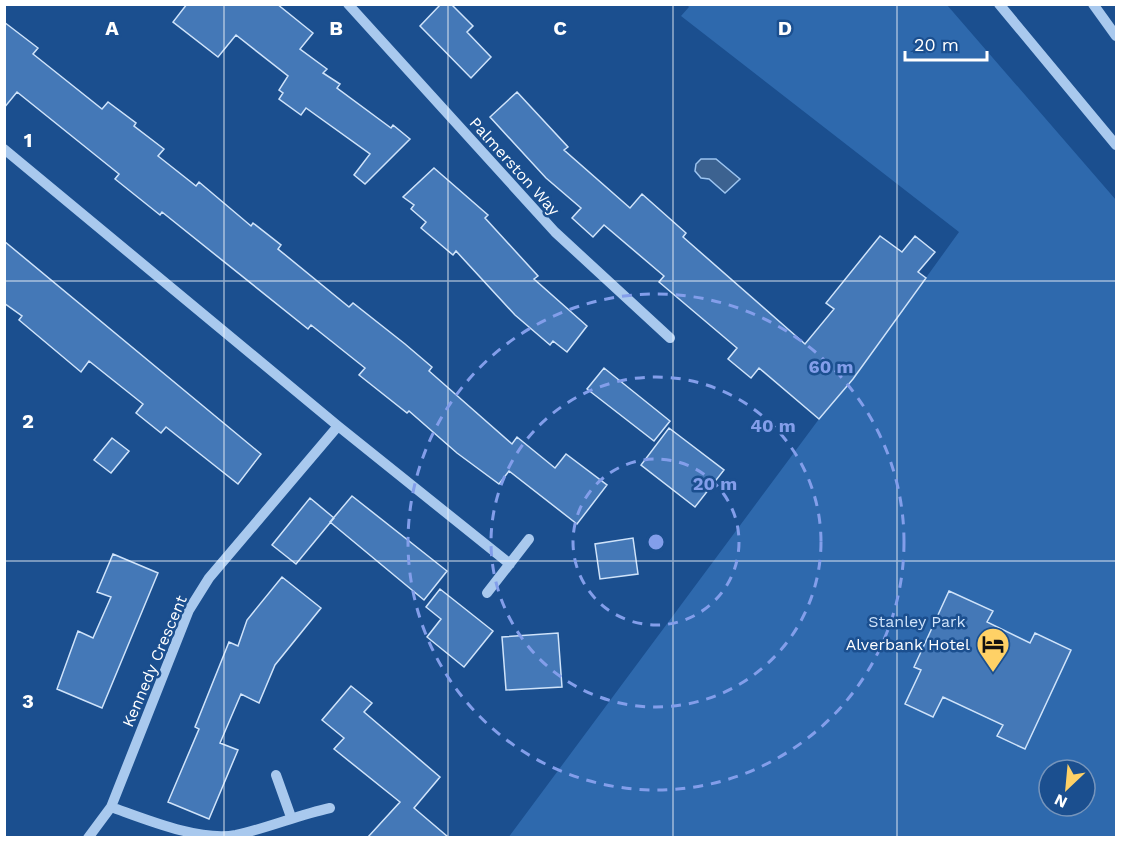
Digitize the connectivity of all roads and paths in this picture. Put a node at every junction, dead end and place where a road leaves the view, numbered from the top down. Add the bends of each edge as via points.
1 (348, 4) edge
2 (999, 4) edge
3 (1093, 4) edge
4 (1116, 36) edge
5 (1116, 145) edge
6 (4, 149) edge
7 (670, 338) dead end
8 (338, 426) junction
9 (529, 539) dead end
10 (510, 564) junction
11 (487, 593) dead end
12 (276, 775) dead end
13 (111, 807) junction
14 (330, 808) dead end
15 (291, 817) junction
16 (88, 837) edge

1 - 7 street, Palmerston Way via 555,232
2 - 5 street
3 - 4 street
6 - 8 street
8 - 10 street
8 - 13 street, Kennedy Crescent via 213,570 189,610
9 - 10 street
10 - 11 street
12 - 15 street
13 - 15 street via 206,835 234,836
13 - 16 street, Kennedy Crescent
14 - 15 street

